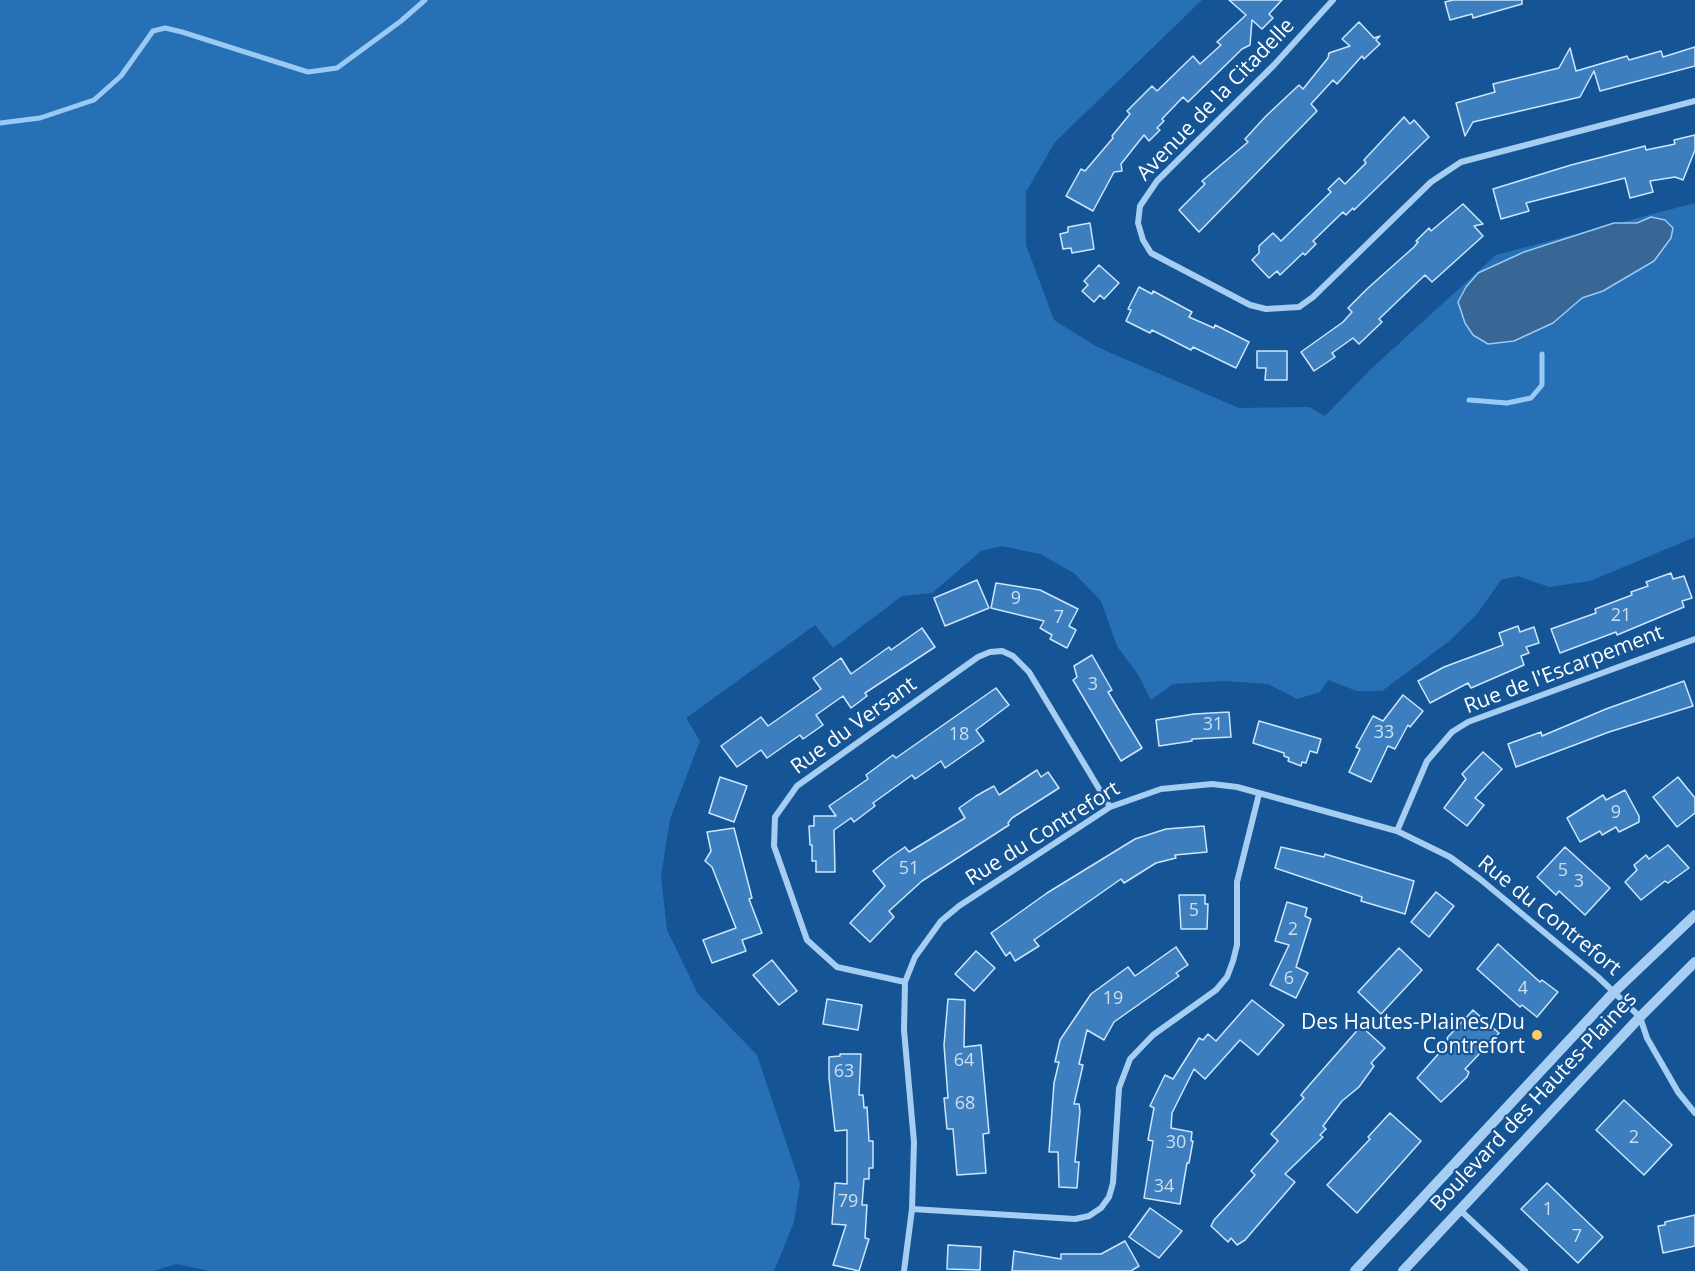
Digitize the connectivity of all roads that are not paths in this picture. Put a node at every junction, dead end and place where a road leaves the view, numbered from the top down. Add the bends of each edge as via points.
1 (1333, 0) edge
2 (1695, 101) edge
3 (1695, 639) edge
4 (1259, 794) junction
5 (1110, 807) junction
6 (1397, 831) junction
7 (1695, 915) edge
8 (1695, 962) edge
9 (905, 981) junction
10 (1615, 991) junction
11 (1640, 1017) junction
12 (1695, 1113) edge
13 (912, 1209) junction
14 (1460, 1210) junction
15 (904, 1271) edge
16 (1355, 1271) edge
17 (1403, 1271) edge
18 (1525, 1271) edge

1 - 2 street, Avenue de la Citadelle via 1274,65 1157,181 1140,206 1138,223 1151,253 1250,305 1266,309 1299,307 1431,182 1461,162
3 - 6 street, Rue de l'Escarpement via 1468,722 1452,732 1427,761
4 - 5 street, Rue du Contrefort via 1237,787 1195,785 1161,789
4 - 6 street, Rue du Contrefort
4 - 13 street via 1237,882 1237,945 1227,977 1216,990 1153,1035 1130,1059 1119,1088 1113,1183 1101,1208 1075,1219
5 - 9 street, Rue du Contrefort via 941,921 915,957
5 - 9 street, Rue du Versant via 1029,672 1002,651 978,657 797,786 776,817 774,846 807,940 837,967
6 - 10 street, Rue du Contrefort via 1450,857 1480,879
7 - 10 street, Boulevard des Hautes-Plaines
8 - 11 street, Boulevard des Hautes-Plaines
9 - 13 street, Rue du Contrefort via 904,1030 914,1142
10 - 11 street, Rue du Contrefort
10 - 16 street, Boulevard des Hautes-Plaines
11 - 12 street, Rue du Contrefort via 1678,1092
11 - 14 street, Boulevard des Hautes-Plaines
13 - 15 street, Rue du Contrefort
14 - 17 street, Boulevard des Hautes-Plaines
14 - 18 street

